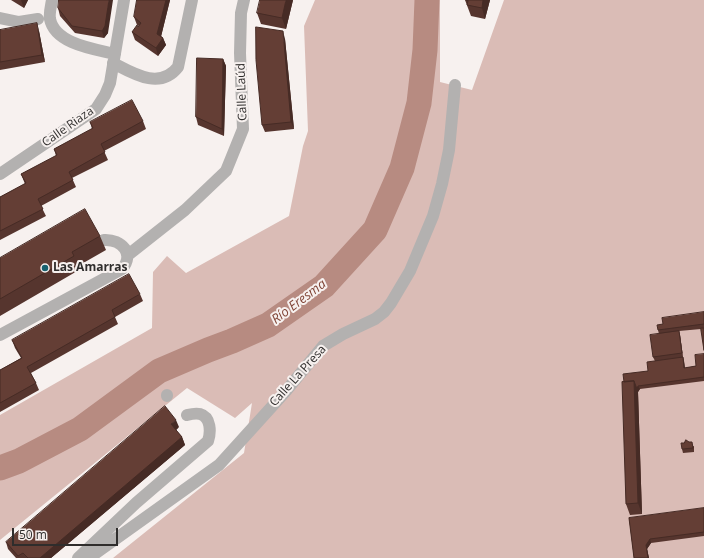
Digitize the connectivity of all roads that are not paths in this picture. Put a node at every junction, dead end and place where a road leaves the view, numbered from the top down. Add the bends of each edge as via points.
1 (52, 0) edge
2 (124, 0) edge
3 (192, 0) edge
4 (244, 0) edge
5 (0, 18) edge
6 (38, 20) dead end
7 (114, 59) junction
8 (455, 85) dead end
9 (0, 173) edge
10 (104, 240) dead end
11 (128, 255) junction
12 (0, 335) edge
13 (187, 415) dead end
14 (78, 558) edge
15 (89, 558) edge

1 - 7 street via 50,18 57,33
2 - 7 street, Calle Riaza
3 - 7 street via 178,67 173,73 159,79 150,79 133,74
4 - 11 street, Calle Laúd via 240,53 243,129 226,170 185,210
5 - 6 street via 19,22
7 - 9 street, Calle Riaza via 110,83 96,109
8 - 15 street, Calle La Presa via 449,150 433,216 410,271 391,303 375,319 323,346 286,391 218,465
10 - 11 street via 120,243
11 - 12 street, Calle Laúd via 127,263 122,269
13 - 14 street via 200,414 208,420 208,441

